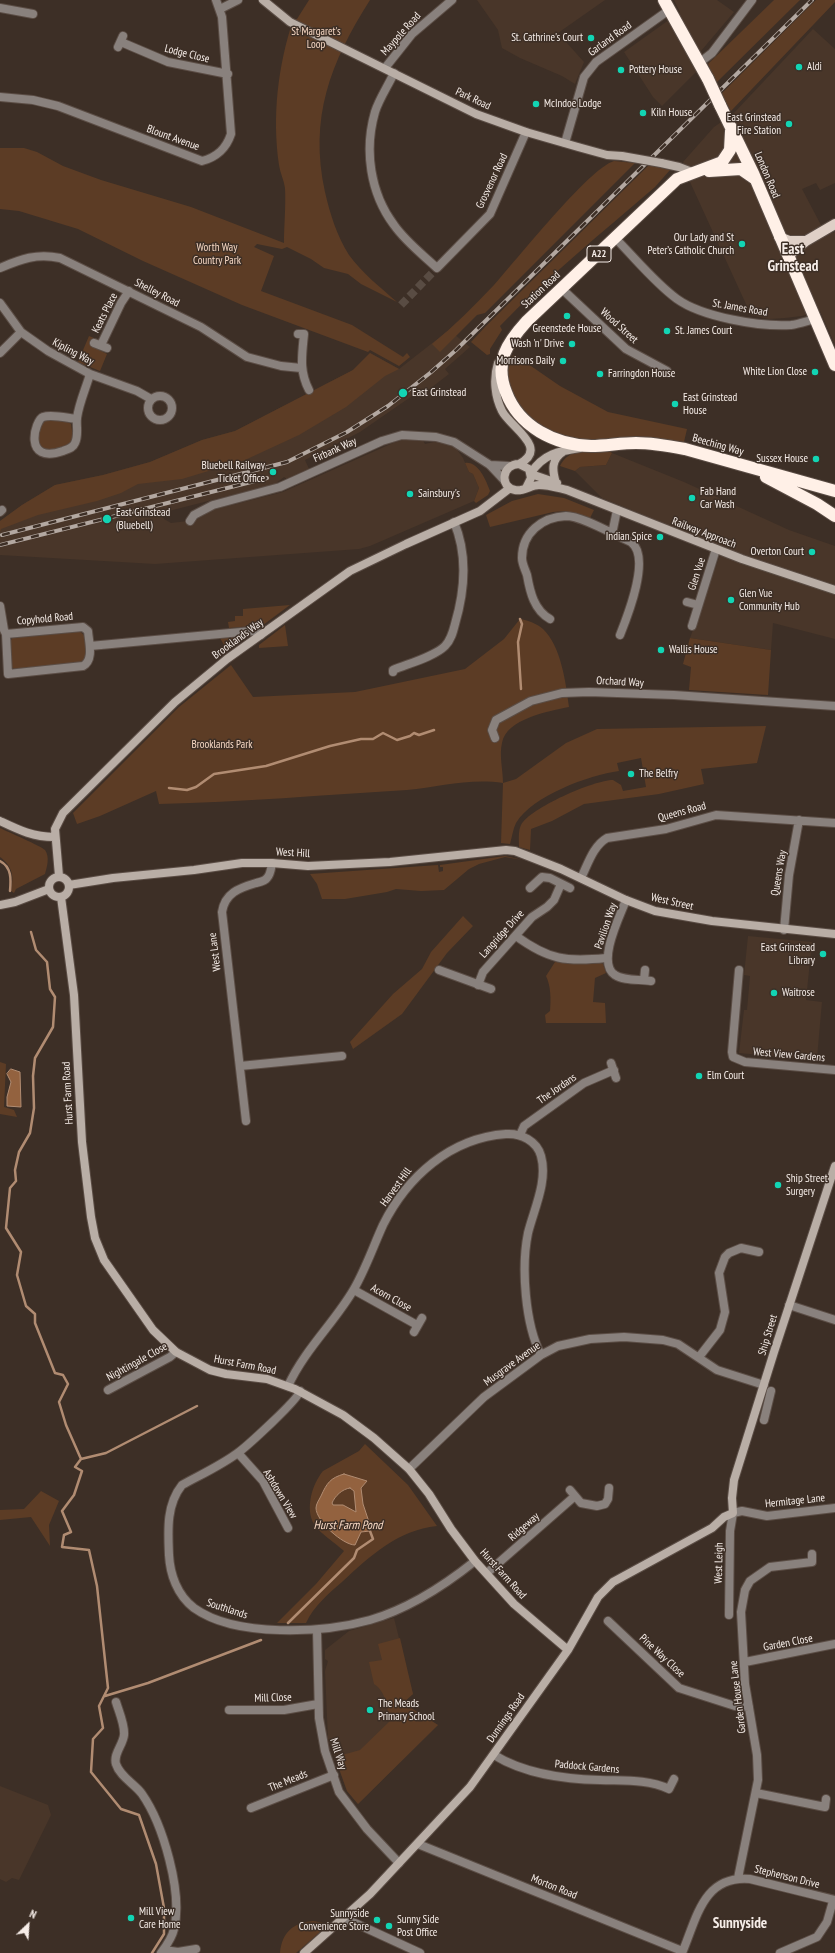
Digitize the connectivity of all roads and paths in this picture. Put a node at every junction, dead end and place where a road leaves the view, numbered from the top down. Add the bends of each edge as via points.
1 (216, 0) edge
2 (238, 0) edge
3 (263, 0) edge
4 (452, 0) edge
5 (752, 0) edge
6 (666, 5) edge
7 (0, 8) edge
8 (220, 9) junction
9 (33, 14) dead end
10 (121, 42) dead end
11 (699, 63) junction
12 (385, 68) junction
13 (394, 73) junction
14 (228, 74) junction
15 (0, 98) edge
16 (731, 131) junction
17 (526, 132) junction
18 (565, 143) junction
19 (696, 171) junction
20 (754, 178) junction
21 (835, 224) edge
22 (779, 237) junction
23 (616, 239) junction
24 (806, 241) junction
25 (788, 256) junction
26 (0, 268) edge
27 (562, 289) junction
28 (129, 291) junction
29 (0, 303) edge
30 (815, 319) junction
31 (21, 332) junction
32 (298, 334) dead end
33 (101, 345) dead end
34 (506, 347) junction
35 (0, 353) edge
36 (835, 365) edge
37 (301, 368) junction
38 (667, 371) dead end
39 (90, 374) junction
40 (309, 390) dead end
41 (151, 399) dead end
42 (77, 419) junction
43 (591, 446) junction
44 (567, 450) junction
45 (518, 464) junction
46 (739, 464) junction
47 (490, 465) junction
48 (509, 466) junction
49 (531, 474) junction
50 (556, 483) junction
51 (507, 485) junction
52 (526, 488) junction
53 (567, 490) junction
54 (835, 491) edge
55 (617, 510) junction
56 (835, 516) edge
57 (190, 521) dead end
58 (454, 522) junction
59 (612, 534) junction
60 (716, 549) junction
61 (835, 590) edge
62 (687, 602) dead end
63 (698, 605) junction
64 (0, 606) edge
65 (550, 619) dead end
66 (692, 626) dead end
67 (6, 634) junction
68 (261, 635) junction
69 (620, 636) dead end
70 (90, 646) junction
71 (393, 672) dead end
72 (4, 674) edge
73 (835, 706) edge
74 (495, 738) dead end
75 (799, 820) junction
76 (0, 821) edge
77 (835, 823) edge
78 (54, 837) junction
79 (515, 851) joint
80 (272, 863) junction
81 (59, 876) junction
82 (581, 878) junction
83 (561, 884) junction
84 (69, 885) junction
85 (530, 888) dead end
86 (570, 888) dead end
87 (49, 889) junction
88 (61, 898) junction
89 (626, 900) junction
90 (0, 905) edge
91 (784, 930) junction
92 (835, 934) edge
93 (516, 936) junction
94 (606, 958) junction
95 (439, 970) dead end
96 (645, 970) dead end
97 (738, 970) dead end
98 (478, 985) junction
99 (491, 989) dead end
100 (342, 1056) dead end
101 (240, 1066) junction
102 (614, 1070) dead end
103 (835, 1070) edge
104 (246, 1121) dead end
105 (520, 1136) junction
106 (835, 1166) edge
107 (759, 1252) dead end
108 (354, 1290) junction
109 (789, 1305) junction
110 (835, 1320) edge
111 (418, 1325) dead end
112 (176, 1352) junction
113 (541, 1355) junction
114 (699, 1357) junction
115 (764, 1385) junction
116 (288, 1386) junction
117 (108, 1390) dead end
118 (300, 1391) junction
119 (771, 1391) dead end
120 (758, 1402) junction
121 (768, 1405) junction
122 (764, 1420) dead end
123 (238, 1453) junction
124 (409, 1469) junction
125 (609, 1488) dead end
126 (835, 1508) edge
127 (733, 1512) junction
128 (288, 1528) dead end
129 (476, 1561) junction
130 (813, 1562) dead end
131 (487, 1573) junction
132 (729, 1615) dead end
133 (608, 1625) dead end
134 (317, 1630) junction
135 (833, 1636) dead end
136 (835, 1644) edge
137 (568, 1650) junction
138 (745, 1662) junction
139 (116, 1702) dead end
140 (318, 1704) junction
141 (749, 1707) junction
142 (229, 1710) dead end
143 (494, 1755) junction
144 (334, 1775) junction
145 (674, 1779) dead end
146 (756, 1793) junction
147 (826, 1799) dead end
148 (252, 1808) dead end
149 (418, 1844) junction
150 (398, 1864) junction
151 (738, 1878) junction
152 (834, 1900) edge
153 (344, 1918) junction
154 (196, 1949) dead end
155 (163, 1951) edge
156 (682, 1952) edge
157 (304, 1953) edge
158 (420, 1953) edge
159 (780, 1953) edge

1 - 8 street, Blount Avenue
2 - 8 street
3 - 12 street, Park Road via 280,16
4 - 12 street, Maypole Road via 412,34
5 - 11 street via 712,53
6 - 11 highway, London Road / A22
6 - 18 street, Garland Road via 588,70
7 - 9 street
8 - 14 street, Blount Avenue
10 - 14 street, Lodge Close via 168,62
11 - 16 highway, London Road / A22, bridge
12 - 13 street, Park Road
13 - 17 street, Park Road via 476,114
13 - 17 street, Grosvenor Road via 376,110 372,127 369,160 373,179 380,200 394,226 437,268 490,214
14 - 15 street, Blount Avenue via 231,134 221,151 212,158 202,161 58,106 33,100
16 - 19 highway, Station Road / A22 via 730,150 722,162
16 - 20 highway, London Road / A22
17 - 18 street, Park Road
18 - 19 street, Park Road, bridge via 591,151
19 - 20 highway, Station Road / A22 via 737,169 745,170
19 - 23 highway, Station Road / A22 via 677,179
20 - 22 highway, London Road / A22
21 - 24 main road
22 - 24 main road via 789,241
22 - 25 highway, London Road / A22
23 - 27 highway, Station Road / A22
23 - 30 street, St. James Road via 668,291 690,306 711,314 782,325
24 - 25 main road
25 - 30 highway, London Road / A22
26 - 28 street, Shelley Road via 28,257 50,256 69,261
27 - 34 highway, Station Road / A22 via 527,321
27 - 38 street, Wood Street via 626,349
28 - 33 street, Keats Place
28 - 37 street, Shelley Road via 201,327 247,357 281,366
29 - 31 street, Kipling Way
30 - 36 highway, London Road / A22
31 - 35 street
31 - 39 street, Kipling Way via 62,360
32 - 37 street via 304,334
34 - 43 highway, Beeching Way / A22 via 501,366 502,382 510,402 522,418 533,428 554,438 570,444
34 - 45 street, Station Road via 496,368 496,390 503,412 529,443 526,459
37 - 40 street
39 - 41 street, Kipling Way via 137,391
39 - 42 street
42 - 42 street via 45,416 40,418 36,425 35,444 38,450 49,455 71,448 76,439
43 - 44 street, Beeching Way
43 - 46 highway, Beeching Way / A22 via 636,443 665,445 685,448
44 - 49 street, Beeching Way via 547,456
44 - 50 street via 557,456 553,463
45 - 48 street
45 - 49 street via 526,466
46 - 54 highway, Beeching Way / A22
46 - 56 highway, A22 via 797,493
47 - 48 street, Firbank Way
47 - 51 street, Firbank Way
47 - 57 street, Firbank Way via 448,440 421,435 402,435 387,439 280,487 213,505 194,515
48 - 51 street via 505,472
49 - 50 street, Railway Approach
49 - 52 street
50 - 53 street, Railway Approach
51 - 52 street via 518,491
51 - 58 street, Brooklands Way via 480,511
52 - 53 street, Railway Approach via 540,485
53 - 55 street, Railway Approach
55 - 59 street
55 - 60 street, Railway Approach
58 - 68 street, Brooklands Way via 350,571
58 - 71 street via 461,538 464,578 460,609 450,639 439,651
59 - 65 street via 567,516 545,521 530,532 522,558 528,586 539,612
59 - 69 street via 631,542 640,555 634,596
60 - 61 street, Railway Approach via 776,572
60 - 63 street, Glen Vue
62 - 63 street, Glen Vue
63 - 66 street, Glen Vue
64 - 67 street
67 - 70 street, Copyhold Road via 83,627 88,631
67 - 72 street, Copyhold Road
68 - 70 street via 252,631
68 - 78 street, Brooklands Way via 175,702 63,813 58,820
70 - 72 street, Copyhold Road via 90,660 83,666
73 - 74 street, Orchard Way via 674,695 562,693 531,701 496,720 492,730
75 - 77 street, Queens Road
75 - 82 street, Queens Road via 716,815 666,829 607,838 596,848
75 - 91 street, Queens Way via 789,875
76 - 78 street via 39,837
78 - 81 street, Brooklands Way
79 - 80 street, West Hill via 498,850 438,858 308,866
79 - 82 street, West Street
80 - 84 street, West Hill via 242,863
80 - 101 street, West Lane via 266,880 232,893 227,898 222,912
81 - 84 street via 64,877
81 - 87 street via 49,883
82 - 89 street, West Street
83 - 85 street via 542,877
83 - 86 street
83 - 93 street, Langridge Drive via 550,903 532,917
84 - 88 street via 66,895
87 - 88 street via 51,894
87 - 90 street
88 - 112 street, Hurst Farm Road via 74,995 82,1142 90,1217 95,1238 104,1260 134,1305 153,1330
89 - 91 street, West Street via 671,915
89 - 94 street, Pavilion Way via 613,930
91 - 92 street, West Street
93 - 94 street via 533,948 556,957 582,960
93 - 98 street, Langridge Drive via 484,972
94 - 96 street, Pavilion Way via 611,972 621,978 647,980
95 - 98 street
97 - 103 street, West View Gardens via 732,1052 734,1056 745,1062
98 - 99 street
100 - 101 street
101 - 104 street, West Lane
102 - 105 street, The Jordans via 584,1083 524,1126
105 - 108 street, Harvest Hill via 494,1135 460,1145 417,1175 384,1225 371,1259
105 - 113 street, Harvest Hill via 532,1141 537,1147 543,1169 524,1254 526,1300
106 - 109 street, Ship Street
107 - 114 street via 741,1248 728,1253 725,1258 719,1272 725,1312 720,1330
108 - 111 street, Acorn Close
108 - 116 street, Harvest Hill via 295,1370
109 - 110 street
109 - 115 street, Ship Street
112 - 116 street, Hurst Farm Road via 210,1370 267,1379
112 - 117 street, Nightingale Close
113 - 114 street, Musgrave Avenue via 558,1346 590,1339 624,1337 663,1340 678,1344
113 - 124 street, Musgrave Avenue via 484,1397
114 - 115 street, Musgrave Avenue via 717,1370
115 - 120 street, Ship Street
116 - 118 street, Hurst Farm Road
118 - 123 street, Southlands via 286,1409
118 - 124 street, Hurst Farm Road via 343,1415
119 - 121 street
120 - 121 street
120 - 127 street, Ship Street via 734,1480
121 - 122 street
123 - 128 street, Ashdown View via 263,1482
123 - 134 street, Southlands via 182,1485 176,1493 168,1532 171,1575 192,1607 213,1617 249,1627 273,1630
124 - 129 street, Hurst Farm Road
125 - 131 street, Ridgeway via 605,1504 597,1506 581,1503 572,1493
126 - 127 street, Hermitage Lane via 767,1516 742,1511
127 - 132 street, West Leigh via 730,1531
127 - 137 street, Dunnings Road via 712,1528 613,1582 598,1597
129 - 131 street, Hurst Farm Road
129 - 134 street, Southlands via 451,1580 389,1612 371,1619
130 - 138 street, Garden House Lane via 770,1567 750,1581 745,1590 741,1612
131 - 137 street, Hurst Farm Road via 514,1604
133 - 141 street, Pine Way Close via 679,1688 735,1706
134 - 140 street, Mill Way
135 - 136 street, Garden Close
136 - 138 street, Garden Close
137 - 143 street, Dunnings Road
138 - 141 street, Garden House Lane
139 - 155 street via 124,1736 116,1764 122,1774 142,1794 170,1857 176,1913 170,1941
140 - 142 street, Mill Close via 284,1710
140 - 144 street, Mill Way via 324,1751
141 - 146 street, Garden House Lane via 757,1755
143 - 145 street, Paddock Gardens via 508,1764 526,1770 568,1778 648,1782 669,1789
143 - 149 street, Dunnings Road
144 - 148 street, The Meads
144 - 150 street, Mill Way via 339,1792 351,1809
146 - 147 street via 825,1807
146 - 151 street, Garden House Lane
149 - 150 street, Dunnings Road
149 - 156 street, Morton Road
150 - 153 street, Dunnings Road
151 - 152 street, Stephenson Drive
151 - 156 street, Stephenson Drive via 718,1884 704,1899
152 - 159 street via 828,1922 817,1937
153 - 157 street, Dunnings Road
153 - 158 street
154 - 155 street

